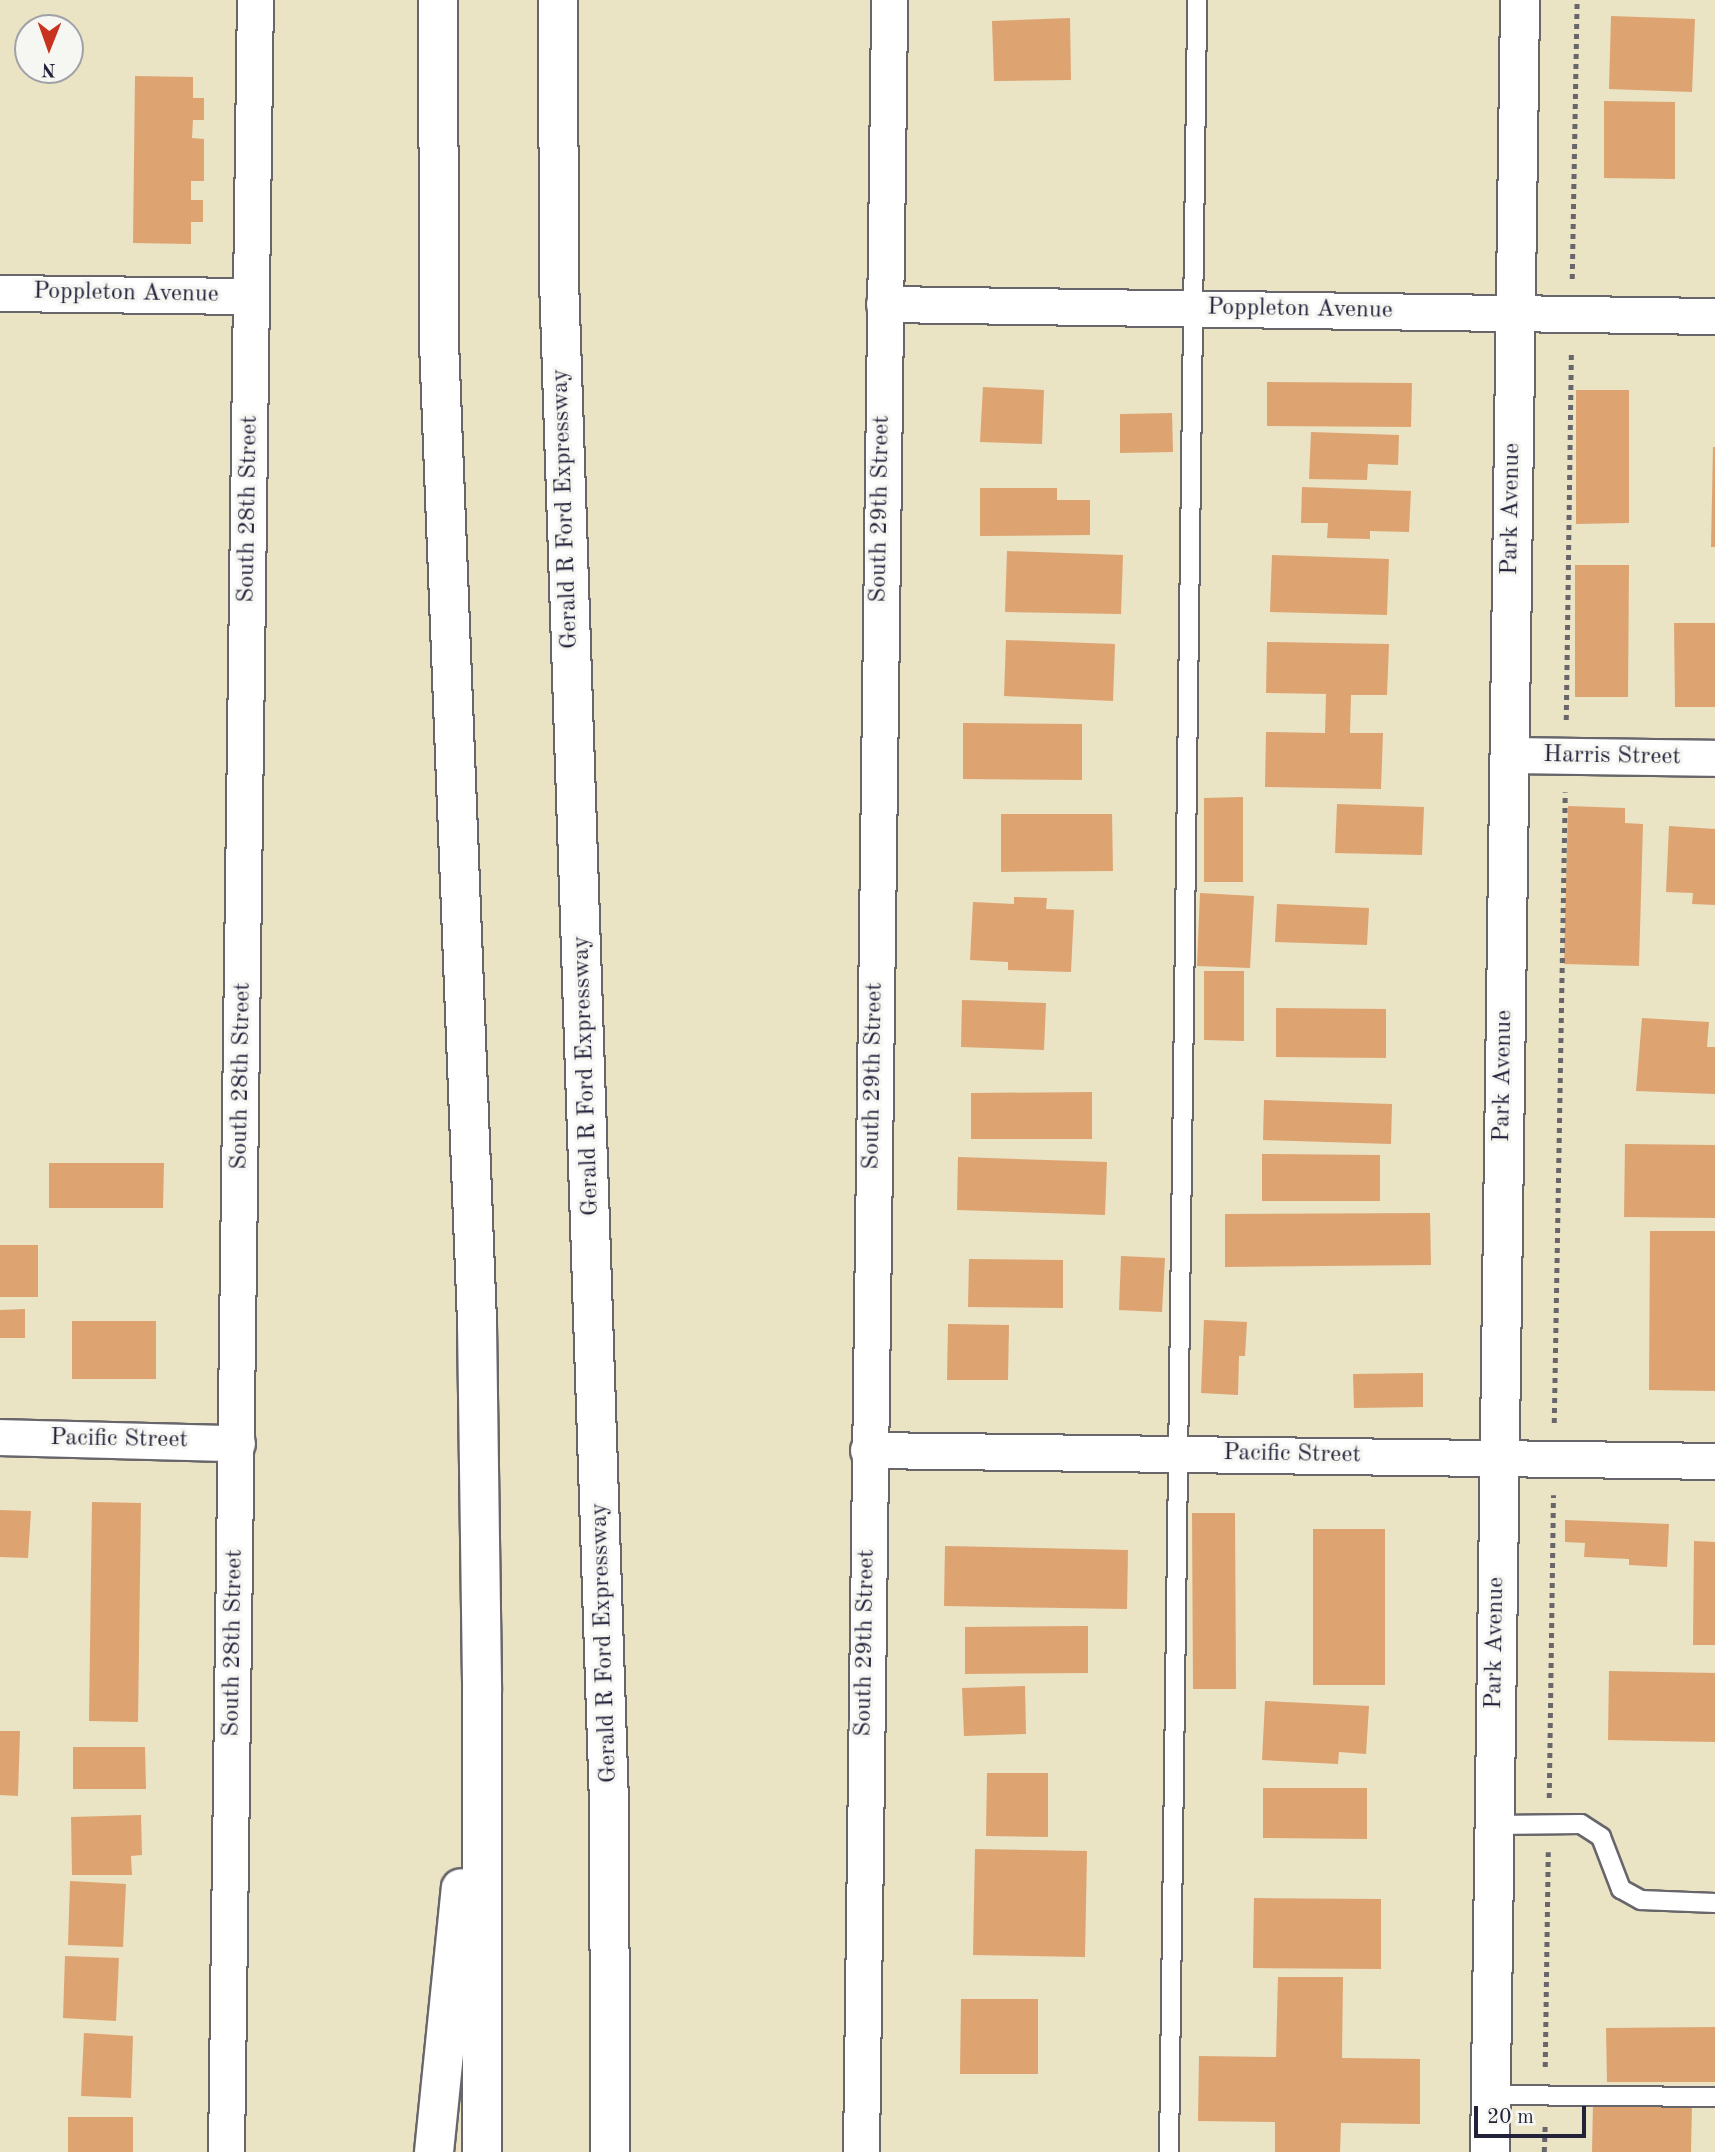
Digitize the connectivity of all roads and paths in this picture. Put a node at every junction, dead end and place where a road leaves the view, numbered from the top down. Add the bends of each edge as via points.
1 (255, 0) edge
2 (438, 0) edge
3 (558, 0) edge
4 (888, 0) edge
5 (1197, 0) edge
6 (1520, 0) edge
7 (1577, 0) edge
8 (0, 293) edge
9 (251, 296) junction
10 (884, 304) junction
11 (1192, 309) junction
12 (1515, 313) junction
13 (1571, 314) junction
14 (1715, 316) edge
15 (1509, 755) junction
16 (1565, 756) junction
17 (1715, 758) edge
18 (0, 1437) edge
19 (237, 1443) junction
20 (869, 1450) junction
21 (1180, 1454) junction
22 (1498, 1457) junction
23 (1554, 1458) junction
24 (1715, 1461) edge
25 (482, 1691) junction
26 (1494, 1825) junction
27 (1549, 1825) junction
28 (1715, 1903) edge
29 (1545, 2093) junction
30 (1490, 2095) junction
31 (1715, 2098) edge
32 (226, 2152) edge
33 (434, 2152) edge
34 (482, 2152) edge
35 (610, 2152) edge
36 (860, 2152) edge
37 (1169, 2152) edge
38 (1490, 2152) edge
39 (1544, 2152) edge

1 - 9 street, South 28th Street
2 - 25 main road via 439,342 477,1324
3 - 35 main road, Gerald R Ford Expressway via 560,293 609,1802
4 - 10 street, South 29th Street
5 - 11 lane
6 - 12 main road, Park Avenue
7 - 13 path
8 - 9 street, Poppleton Avenue
9 - 19 street, South 28th Street
10 - 11 street, Poppleton Avenue
10 - 20 street, South 29th Street
11 - 12 street, Poppleton Avenue
11 - 21 lane
12 - 13 street, Poppleton Avenue
12 - 15 main road, Park Avenue
13 - 14 street, Poppleton Avenue
13 - 16 path
15 - 16 street, Harris Street
15 - 22 main road, Park Avenue
16 - 17 street, Harris Street
16 - 23 path
18 - 19 street, Pacific Street
19 - 32 street, South 28th Street
20 - 21 street, Pacific Street
20 - 36 street, South 29th Street
21 - 22 street, Pacific Street
21 - 37 lane
22 - 23 street, Pacific Street
22 - 26 main road, Park Avenue
23 - 24 street, Pacific Street
23 - 27 path
25 - 33 main road
25 - 34 main road
26 - 27 lane
26 - 30 main road, Park Avenue
27 - 28 lane via 1581,1825 1601,1837 1621,1889 1641,1900
27 - 29 path
29 - 30 lane
29 - 31 lane
29 - 39 path
30 - 38 main road, Park Avenue

